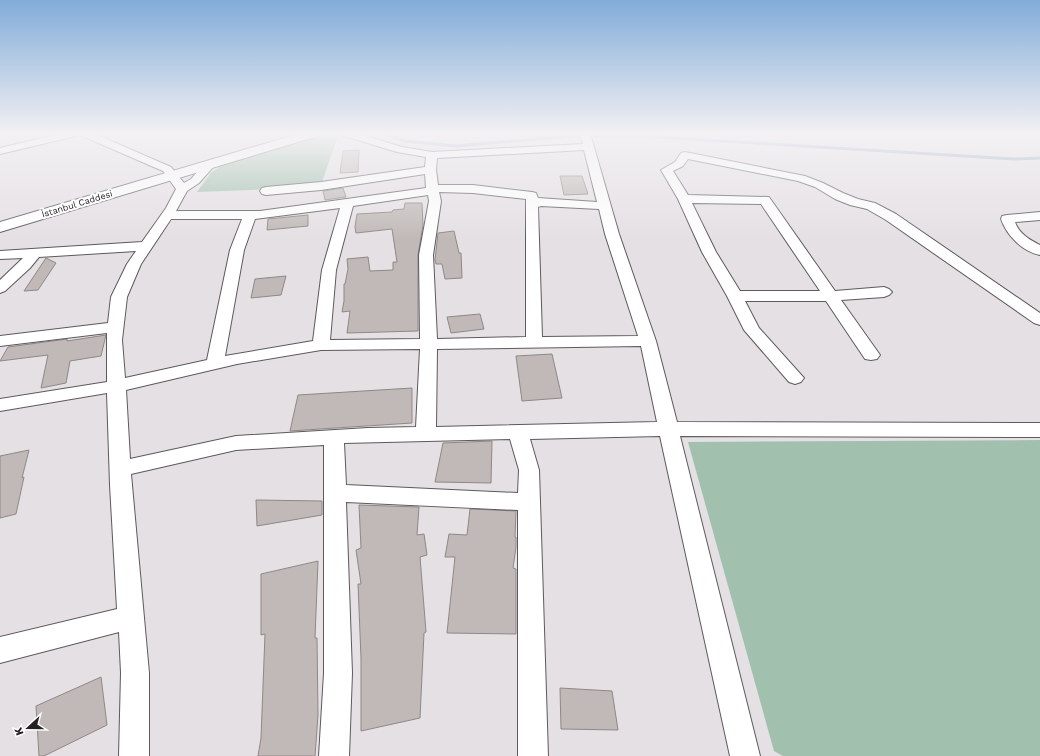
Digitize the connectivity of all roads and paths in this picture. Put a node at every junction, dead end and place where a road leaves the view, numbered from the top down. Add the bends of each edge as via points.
1 (155, 168) edge
2 (198, 168) edge
3 (199, 168) edge
4 (594, 168) edge
5 (670, 168) edge
6 (752, 168) edge
7 (430, 170) joint
8 (174, 178) junction
9 (432, 190) junction
10 (266, 191) dead end
11 (684, 200) junction
12 (347, 204) junction
13 (532, 206) junction
14 (604, 206) junction
15 (167, 215) junction
16 (250, 215) junction
17 (1040, 216) edge
18 (0, 217) edge
19 (0, 227) edge
20 (146, 246) junction
21 (1040, 251) edge
22 (35, 252) junction
23 (0, 255) edge
24 (0, 288) edge
25 (884, 292) dead end
26 (735, 296) junction
27 (830, 296) junction
28 (1040, 320) edge
29 (116, 326) junction
30 (0, 341) edge
31 (648, 341) junction
32 (534, 342) junction
33 (429, 344) junction
34 (321, 345) junction
35 (871, 355) dead end
36 (215, 364) junction
37 (795, 378) dead end
38 (116, 386) junction
39 (0, 405) edge
40 (669, 429) junction
41 (1040, 430) edge
42 (518, 432) junction
43 (426, 434) junction
44 (334, 437) junction
45 (120, 469) junction
46 (335, 493) junction
47 (530, 502) junction
48 (131, 617) junction
49 (0, 650) edge
50 (134, 756) edge
51 (334, 756) edge
52 (533, 756) edge
53 (745, 756) edge

1 - 8 street
2 - 8 main road, İstanbul Caddesi
3 - 8 main road, İstanbul Caddesi
4 - 14 street
5 - 11 street via 667,170
6 - 28 street via 801,178 892,217
7 - 9 street
7 - 10 street via 321,186
8 - 15 street
8 - 18 main road, İstanbul Caddesi
8 - 19 main road, İstanbul Caddesi
9 - 12 street
9 - 13 street via 473,189 532,196
9 - 33 street via 435,201 426,255
11 - 26 street via 709,252
11 - 27 street via 765,200
12 - 16 street
12 - 34 street via 329,270
13 - 14 street via 538,202
13 - 32 street
14 - 31 street
15 - 16 street
15 - 20 street
16 - 36 street via 237,250
17 - 21 street via 1007,219 1010,230
20 - 22 street
20 - 29 street via 134,264 119,297
22 - 23 street
22 - 24 street
25 - 27 street
26 - 27 street
26 - 37 street via 752,330
27 - 35 street
29 - 30 street
29 - 38 street
31 - 32 street
31 - 40 street
32 - 33 street
33 - 34 street
33 - 43 street
34 - 36 street
36 - 38 street
38 - 39 street
38 - 45 street
40 - 41 street
40 - 42 street
40 - 53 street
42 - 43 street
42 - 47 street via 529,470
43 - 44 street
44 - 45 street via 236,443
44 - 46 street
45 - 48 street
46 - 47 street
46 - 51 street via 338,673
47 - 52 street
48 - 49 street
48 - 50 street via 135,673

